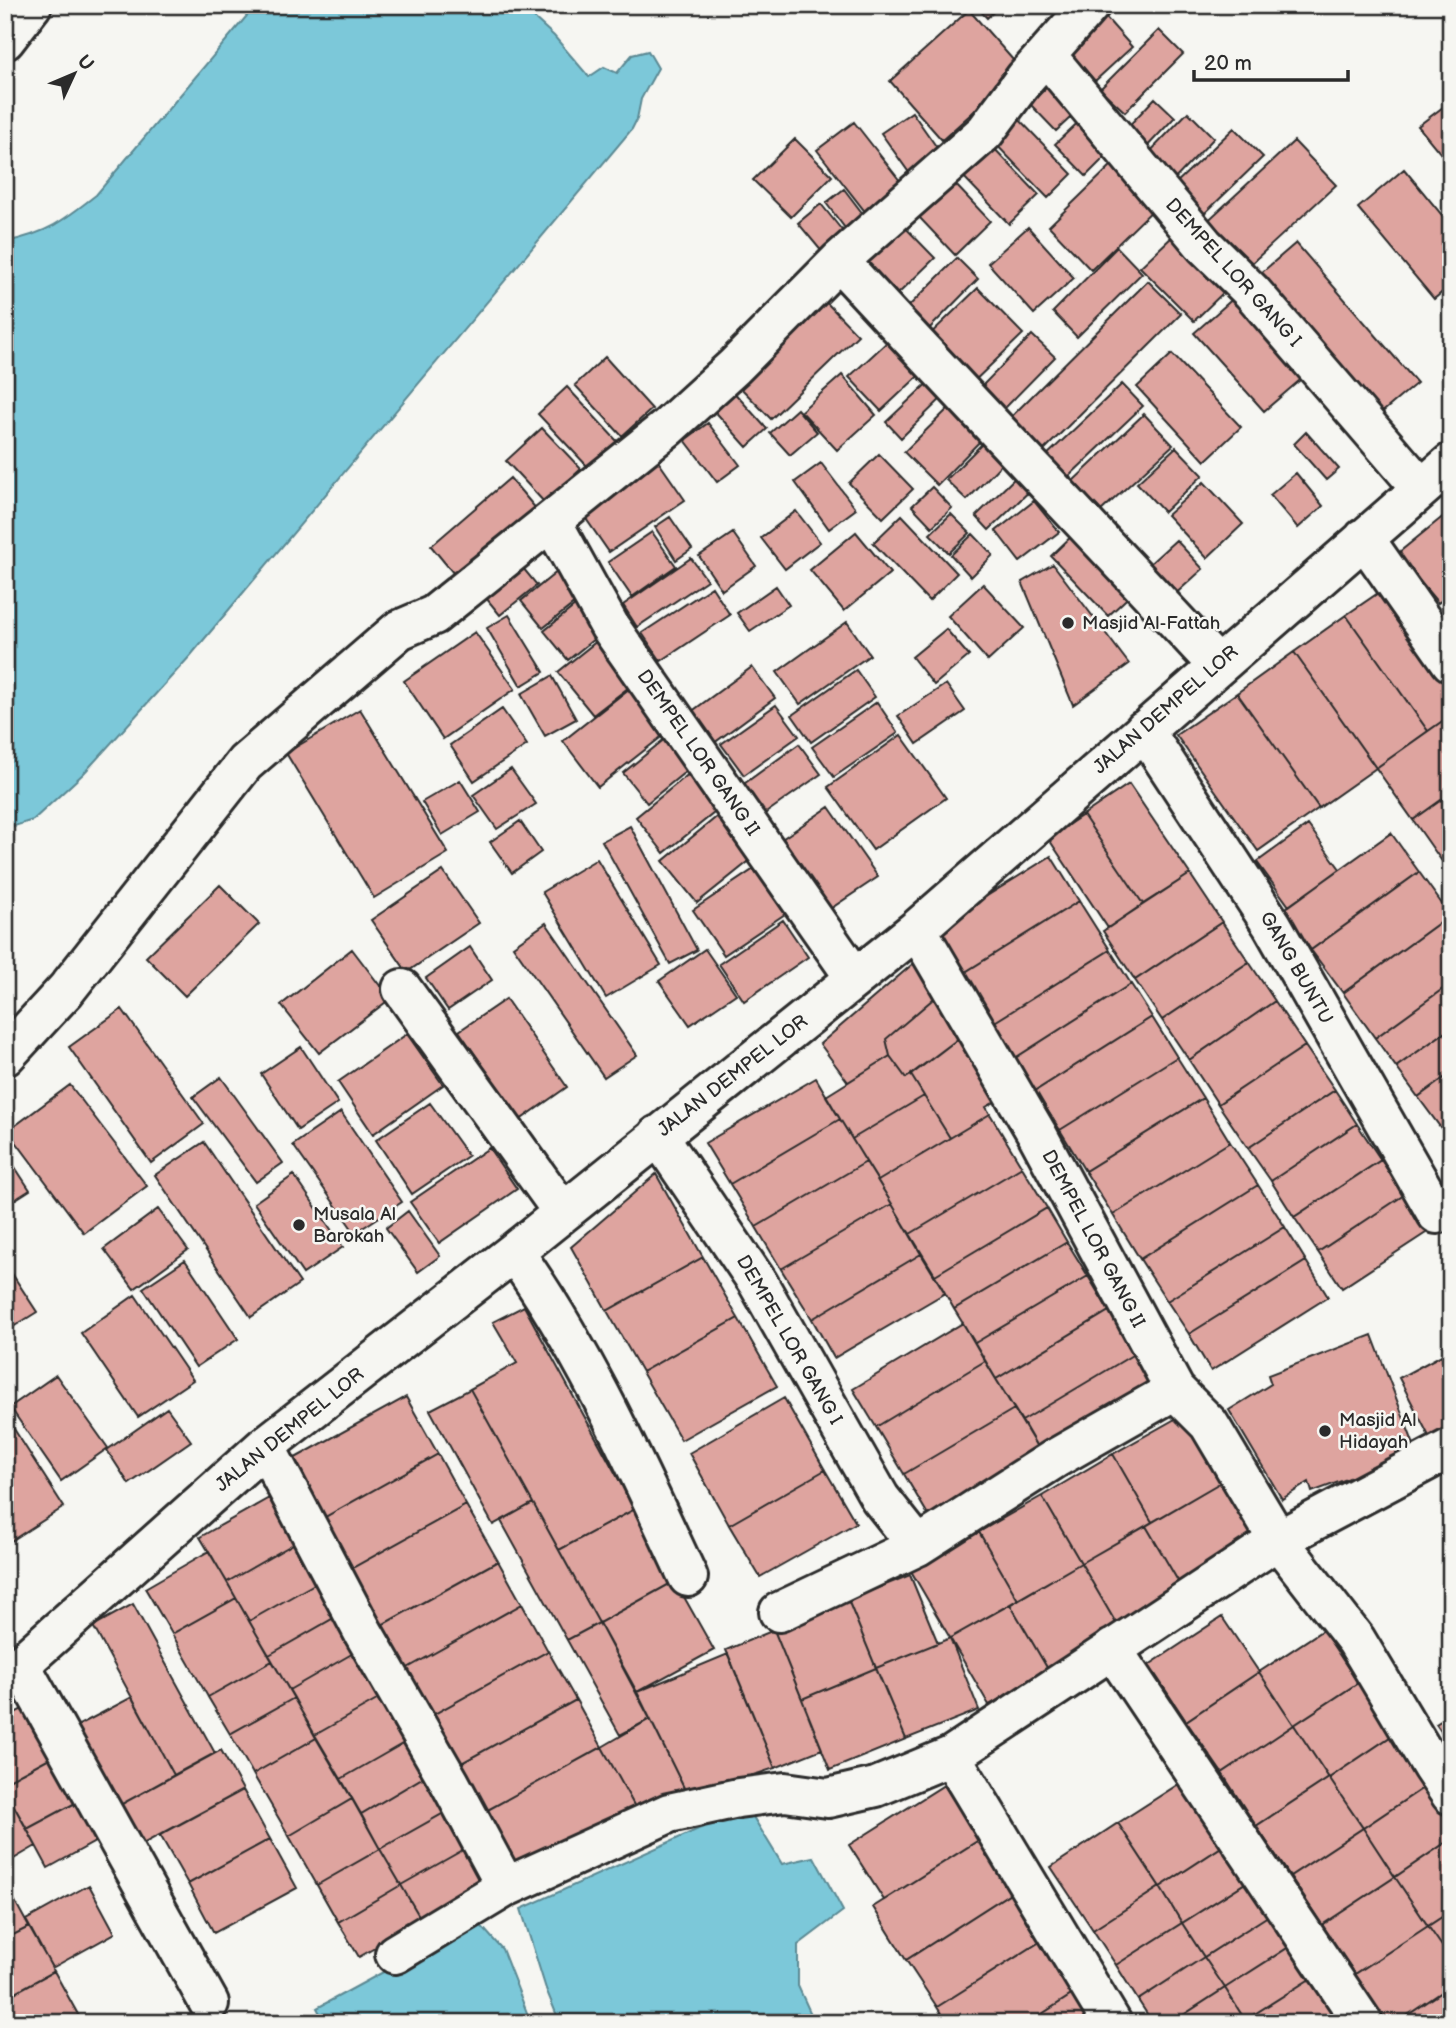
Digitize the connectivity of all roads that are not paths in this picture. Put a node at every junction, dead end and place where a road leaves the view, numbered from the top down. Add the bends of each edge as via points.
1 (32, 5) edge
2 (1090, 5) edge
3 (5, 40) edge
4 (1046, 55) junction
5 (839, 261) junction
6 (1451, 463) edge
7 (1422, 488) junction
8 (552, 522) junction
9 (1364, 538) junction
10 (1451, 662) edge
11 (1217, 665) junction
12 (1144, 730) junction
13 (918, 929) junction
14 (855, 978) junction
15 (402, 989) dead end
16 (5, 1055) edge
17 (658, 1135) junction
18 (562, 1211) junction
19 (1437, 1214) dead end
20 (514, 1252) junction
21 (1175, 1390) junction
22 (265, 1446) junction
23 (1451, 1448) edge
24 (1279, 1540) junction
25 (918, 1546) junction
26 (688, 1577) dead end
27 (779, 1612) dead end
28 (1112, 1649) junction
29 (13, 1671) edge
30 (951, 1756) junction
31 (1451, 1795) edge
32 (506, 1887) junction
33 (395, 1954) dead end
34 (209, 2003) dead end
35 (1112, 2023) edge
36 (1363, 2023) edge

1 - 3 street
2 - 4 street
4 - 5 street via 985,132
4 - 7 street, DEMPEL LOR GANG I via 1204,245 1252,292
5 - 8 street via 696,402
5 - 11 street
6 - 7 street, JALAN DEMPEL LOR
7 - 9 street, JALAN DEMPEL LOR
8 - 14 street, DEMPEL LOR GANG II via 610,627
8 - 16 street via 434,615 399,631 246,763 66,990
9 - 10 street
9 - 11 street, JALAN DEMPEL LOR
11 - 12 street, JALAN DEMPEL LOR
12 - 13 street, JALAN DEMPEL LOR
12 - 19 street, GANG BUNTU via 1272,925
13 - 14 street, JALAN DEMPEL LOR
13 - 21 street, DEMPEL LOR GANG II via 1037,1134
14 - 17 street, JALAN DEMPEL LOR
15 - 18 street
17 - 18 street, JALAN DEMPEL LOR
17 - 25 street, DEMPEL LOR GANG I via 758,1283 880,1498
18 - 20 street, JALAN DEMPEL LOR
20 - 22 street, JALAN DEMPEL LOR
20 - 26 street via 547,1298 618,1430
21 - 24 street, DEMPEL LOR GANG II via 1209,1424
21 - 25 street via 1056,1458
22 - 29 street, JALAN DEMPEL LOR
22 - 32 street
23 - 24 street
24 - 28 street
24 - 31 street, DEMPEL LOR GANG II via 1356,1640
25 - 27 street
28 - 30 street
28 - 36 street
29 - 34 street
30 - 32 street via 876,1787 828,1798 785,1793 670,1813
30 - 35 street
32 - 33 street

